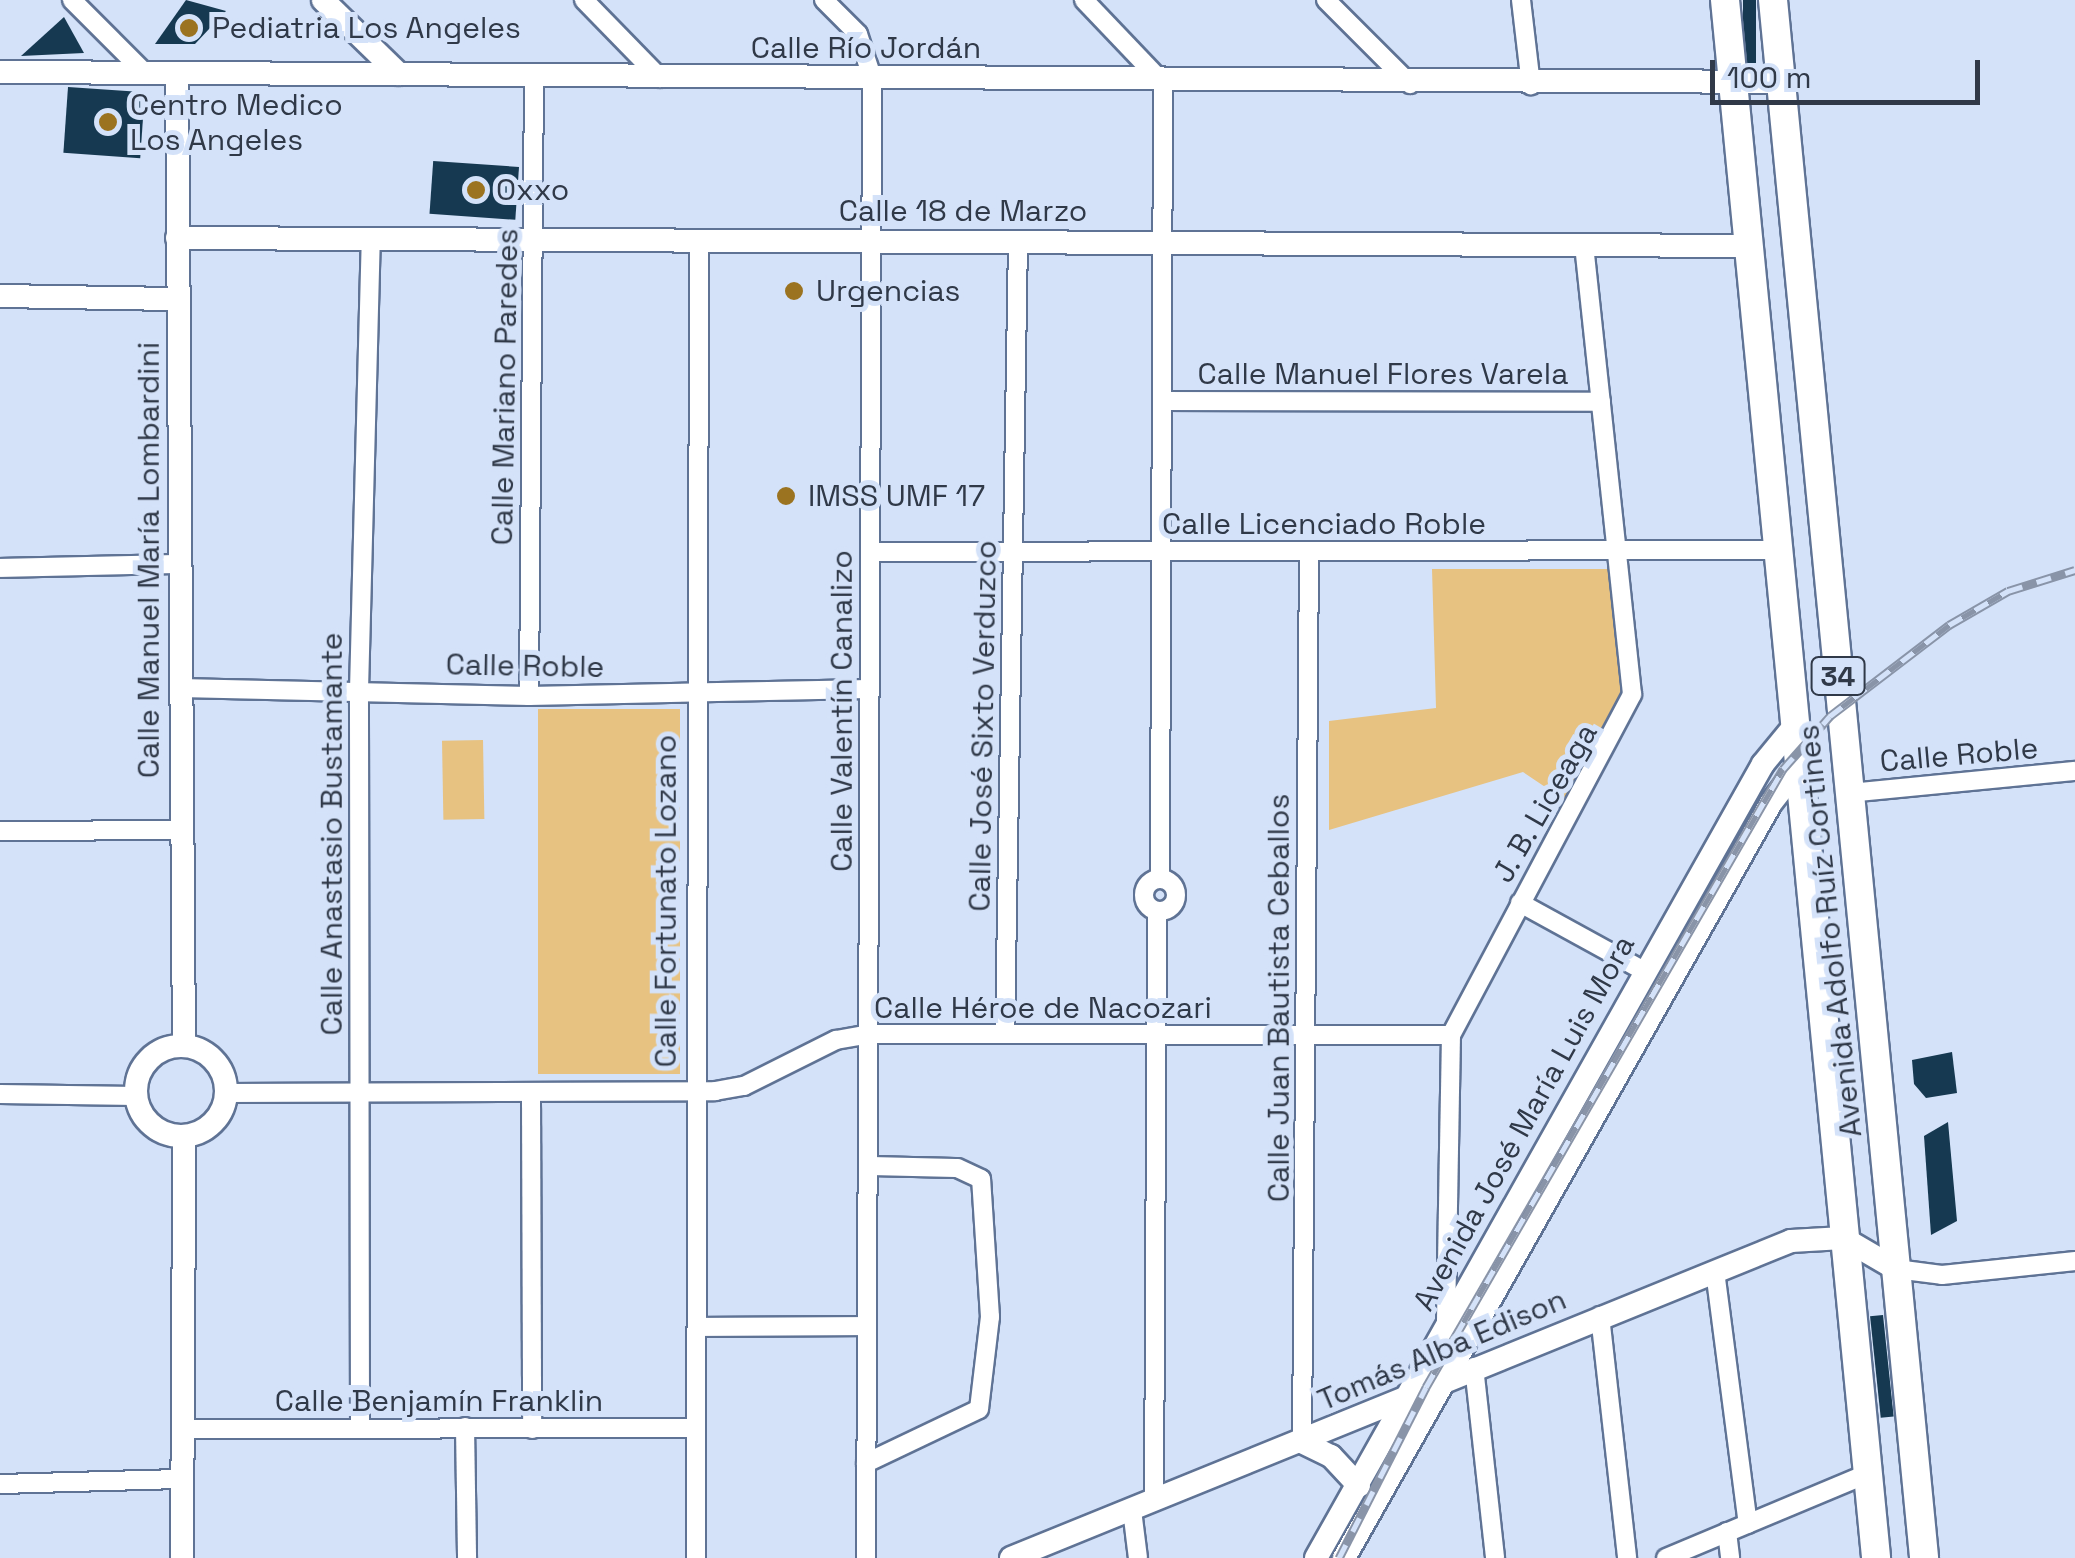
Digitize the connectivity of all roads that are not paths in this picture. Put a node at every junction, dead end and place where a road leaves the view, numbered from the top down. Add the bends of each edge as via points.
1 (72, 0) edge
2 (323, 0) edge
3 (584, 0) edge
4 (824, 0) edge
5 (1084, 0) edge
6 (1326, 0) edge
7 (1521, 0) edge
8 (1725, 0) edge
9 (1773, 0) edge
10 (0, 72) edge
11 (146, 74) junction
12 (177, 74) junction
13 (399, 74) junction
14 (872, 77) junction
15 (534, 78) junction
16 (660, 78) junction
17 (1780, 82) junction
18 (1163, 83) junction
19 (1410, 85) junction
20 (1531, 85) junction
21 (1732, 86) junction
22 (178, 238) junction
23 (371, 239) junction
24 (535, 239) junction
25 (874, 240) junction
26 (1018, 241) junction
27 (1162, 242) junction
28 (698, 244) junction
29 (1584, 244) junction
30 (1748, 246) junction
31 (0, 296) edge
32 (177, 299) junction
33 (1165, 401) junction
34 (1601, 402) junction
35 (1014, 550) junction
36 (1160, 550) junction
37 (1618, 550) junction
38 (1777, 550) junction
39 (870, 552) junction
40 (1309, 556) junction
41 (178, 564) junction
42 (0, 568) edge
43 (180, 688) junction
44 (359, 690) junction
45 (869, 690) junction
46 (694, 695) junction
47 (529, 696) junction
48 (1795, 725) junction
49 (1800, 767) junction
50 (2075, 771) edge
51 (1849, 793) junction
52 (180, 830) junction
53 (0, 831) edge
54 (1520, 903) junction
55 (1644, 971) junction
56 (1005, 1032) junction
57 (869, 1034) junction
58 (1159, 1034) junction
59 (1307, 1034) junction
60 (1452, 1035) junction
61 (184, 1046) junction
62 (359, 1091) junction
63 (693, 1092) junction
64 (226, 1093) junction
65 (0, 1094) edge
66 (136, 1096) junction
67 (531, 1097) junction
68 (184, 1136) junction
69 (869, 1166) junction
70 (1843, 1238) junction
71 (2075, 1262) edge
72 (1896, 1269) junction
73 (1716, 1271) junction
74 (1600, 1316) junction
75 (1445, 1324) junction
76 (866, 1326) junction
77 (698, 1327) junction
78 (1474, 1367) junction
79 (1445, 1378) junction
80 (1410, 1393) junction
81 (465, 1428) junction
82 (696, 1428) junction
83 (181, 1429) junction
84 (532, 1429) junction
85 (360, 1430) junction
86 (1302, 1442) junction
87 (866, 1463) junction
88 (1867, 1474) junction
89 (181, 1479) junction
90 (0, 1484) edge
91 (1359, 1486) junction
92 (1143, 1505) junction
93 (1748, 1524) junction
94 (1727, 1532) junction
95 (1359, 1546) edge
96 (182, 1558) edge
97 (466, 1558) edge
98 (696, 1558) edge
99 (866, 1558) edge
100 (1011, 1558) edge
101 (1138, 1558) edge
102 (1316, 1558) edge
103 (1344, 1558) edge
104 (1496, 1558) edge
105 (1627, 1558) edge
106 (1666, 1558) edge
107 (1730, 1558) edge
108 (1876, 1558) edge
109 (1924, 1558) edge

1 - 11 street
2 - 13 street
3 - 16 street
4 - 14 street, Calle Valentín Canalizo via 858,34
5 - 18 street
6 - 19 street
7 - 20 street
8 - 21 main road, Avenida Adolfo Ruíz Cortines / 34
9 - 17 main road, Avenida Adolfo Ruíz Cortines / 34
10 - 11 street, Calle Río Jordán
11 - 12 street, Calle Río Jordán
12 - 13 street, Calle Río Jordán
12 - 22 street, Calle Manuel María Lombardini
13 - 15 street, Calle Río Jordán
14 - 16 street, Calle Río Jordán
14 - 18 street, Calle Río Jordán
14 - 25 street, Calle Valentín Canalizo
15 - 16 street, Calle Río Jordán
15 - 24 street, Calle Mariano Paredes
17 - 21 street, Calle Río Jordán
17 - 51 main road, Avenida Adolfo Ruíz Cortines / 34
18 - 19 street, Calle Río Jordán
18 - 27 street
19 - 20 street, Calle Río Jordán
20 - 21 street, Calle Río Jordán
21 - 30 main road, Avenida Adolfo Ruíz Cortines / 34
22 - 23 street, Calle 18 de Marzo
22 - 32 street, Calle Manuel María Lombardini
23 - 24 street, Calle 18 de Marzo
23 - 44 street, Calle Anastasio Bustamante
24 - 28 street, Calle 18 de Marzo
24 - 47 street, Calle Mariano Paredes
25 - 26 street, Calle 18 de Marzo
25 - 28 street, Calle 18 de Marzo
25 - 39 street, Calle Valentín Canalizo
26 - 27 street, Calle 18 de Marzo
26 - 35 street, Calle José Sixto Verduzco
27 - 29 street, Calle 18 de Marzo
27 - 33 street
28 - 46 street, Calle Fortunato Lozano
29 - 30 street, Calle 18 de Marzo
29 - 34 street, J. B. Liceaga
30 - 38 main road, Avenida Adolfo Ruíz Cortines / 34
31 - 32 street
32 - 41 street, Calle Manuel María Lombardini
33 - 34 street, Calle Manuel Flores Varela
33 - 36 street
34 - 37 street, J. B. Liceaga
35 - 36 street, Calle Licenciado Roble
35 - 39 street, Calle Licenciado Roble
35 - 56 street, Calle José Sixto Verduzco
36 - 40 street, Calle Licenciado Roble
36 - 58 street via 1160,878 1174,887 1175,899 1156,911
37 - 38 street, Calle Licenciado Roble
37 - 40 street, Calle Licenciado Roble
37 - 54 street, J. B. Liceaga via 1633,679 1629,708
38 - 48 main road, Avenida Adolfo Ruíz Cortines / 34
39 - 45 street, Calle Valentín Canalizo
40 - 59 street, Calle Juan Bautista Ceballos
41 - 42 street
41 - 43 street, Calle Manuel María Lombardini
43 - 44 street, Calle Roble
43 - 52 street, Calle Manuel María Lombardini
44 - 47 street, Calle Roble
44 - 62 street, Calle Anastasio Bustamante
45 - 46 street, Calle Roble
45 - 57 street, Calle Valentín Canalizo
46 - 47 street, Calle Roble
46 - 63 street, Calle Fortunato Lozano
48 - 49 main road, Avenida Adolfo Ruíz Cortines / 34
48 - 55 street, Avenida José María Luis Mora via 1763,764
49 - 70 main road, Avenida Adolfo Ruíz Cortines / 34
49 - 79 street, Avenida José María Luis Mora via 1770,803
50 - 51 street, Calle Roble
51 - 72 main road, Avenida Adolfo Ruíz Cortines / 34
52 - 53 street
52 - 61 street, Calle Manuel María Lombardini
54 - 55 street
54 - 60 street, J. B. Liceaga
55 - 75 street, Avenida José María Luis Mora
56 - 57 street, Calle Héroe de Nacozari
56 - 58 street, Calle Héroe de Nacozari
57 - 63 street, Calle Héroe de Nacozari via 836,1040 744,1086
57 - 69 street, Calle Valentín Canalizo
58 - 59 street, Calle Héroe de Nacozari
58 - 92 street
59 - 60 street, Calle Héroe de Nacozari
59 - 86 street, Calle Juan Bautista Ceballos
60 - 75 street, J. B. Liceaga
61 - 64 street via 210,1056
61 - 66 street via 144,1064
62 - 64 street, Calle Héroe de Nacozari
62 - 67 street, Calle Héroe de Nacozari
62 - 85 street, Calle Anastasio Bustamante
63 - 67 street, Calle Héroe de Nacozari
63 - 77 street, Calle Fortunato Lozano
64 - 68 street via 213,1122
65 - 66 street
66 - 68 street via 158,1130
67 - 84 street
68 - 83 street
69 - 76 street, Calle Valentín Canalizo
69 - 87 street via 958,1168 981,1179 990,1330 979,1409
70 - 72 street
70 - 73 street, Tomás Alba Edison via 1809,1236
70 - 88 main road, Avenida Adolfo Ruíz Cortines / 34
71 - 72 street via 1942,1274
72 - 109 main road, Avenida Adolfo Ruíz Cortines / 34
73 - 74 street, Tomás Alba Edison
73 - 93 street
74 - 78 street, Tomás Alba Edison
74 - 105 street
75 - 79 street, J. B. Liceaga
75 - 80 street, Avenida José María Luis Mora
76 - 77 street
76 - 87 street, Calle Valentín Canalizo
77 - 82 street, Calle Fortunato Lozano
78 - 79 street, Tomás Alba Edison
78 - 104 street
79 - 80 street, Tomás Alba Edison
79 - 95 street, Avenida José María Luis Mora
80 - 86 street, Tomás Alba Edison
80 - 91 street, Avenida José María Luis Mora
81 - 84 street, Calle Benjamín Franklin
81 - 85 street, Calle Benjamín Franklin
81 - 97 street
82 - 84 street, Calle Benjamín Franklin
82 - 98 street, Calle Fortunato Lozano
83 - 85 street, Calle Benjamín Franklin
83 - 89 street
86 - 91 street via 1331,1456
86 - 92 street, Tomás Alba Edison
87 - 99 street, Calle Valentín Canalizo
88 - 93 street
88 - 108 main road, Avenida Adolfo Ruíz Cortines / 34
89 - 90 street
89 - 96 street
91 - 102 street, Avenida José María Luis Mora
92 - 100 street, Tomás Alba Edison
92 - 101 street
93 - 94 street
94 - 106 street
94 - 107 street
95 - 103 street, Avenida José María Luis Mora

